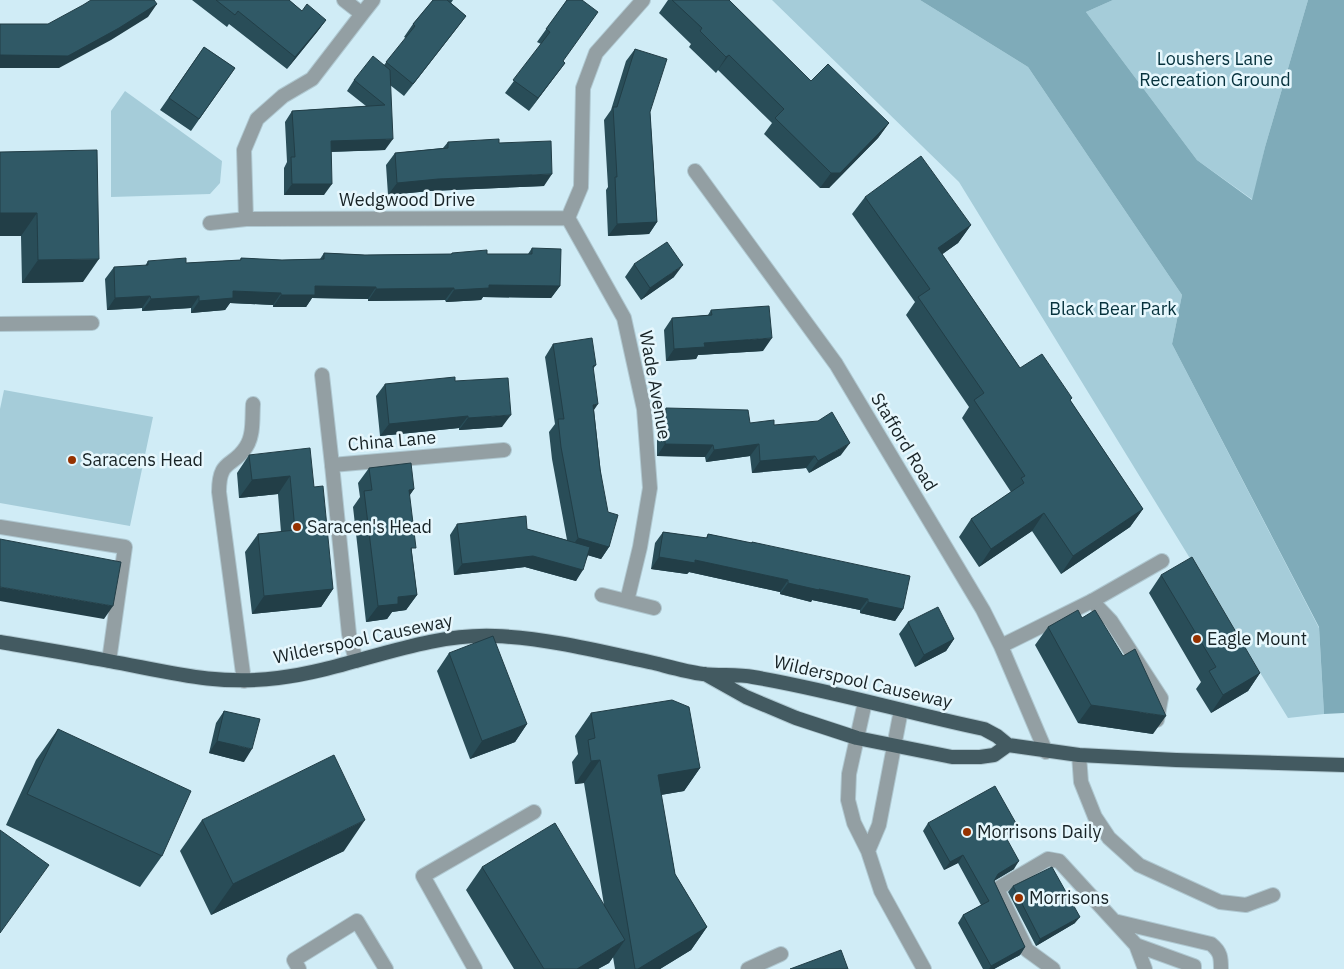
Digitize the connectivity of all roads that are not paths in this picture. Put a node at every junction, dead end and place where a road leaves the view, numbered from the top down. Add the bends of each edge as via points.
1 (344, 0) edge
2 (374, 0) edge
3 (643, 0) edge
4 (362, 14) junction
5 (695, 171) dead end
6 (568, 218) junction
7 (246, 220) junction
8 (210, 223) dead end
9 (0, 324) edge
10 (92, 324) dead end
11 (322, 375) dead end
12 (253, 404) dead end
13 (504, 450) dead end
14 (332, 465) junction
15 (0, 527) edge
16 (1162, 561) dead end
17 (602, 595) dead end
18 (627, 601) junction
19 (1092, 601) junction
20 (654, 608) dead end
21 (0, 642) edge
22 (1001, 646) junction
23 (109, 660) junction
24 (356, 662) junction
25 (704, 674) junction
26 (244, 681) junction
27 (866, 702) junction
28 (900, 710) junction
29 (1157, 720) edge
30 (857, 738) junction
31 (1008, 745) junction
32 (893, 746) junction
33 (1046, 752) junction
34 (1079, 756) junction
35 (1338, 765) edge
36 (534, 812) dead end
37 (868, 851) junction
38 (1273, 896) dead end
39 (1114, 921) junction
40 (1136, 945) junction
41 (780, 954) dead end
42 (299, 969) edge
43 (386, 969) edge
44 (476, 969) edge
45 (748, 969) edge
46 (924, 969) edge
47 (1053, 969) edge
48 (1145, 969) edge
49 (1194, 969) edge
50 (1221, 969) edge

1 - 4 street
2 - 4 street
3 - 6 street via 596,53 583,88 581,187
4 - 7 street via 312,79 283,96 257,119 244,150
5 - 22 street, Stafford Road via 836,364 983,610
6 - 7 street, Wedgwood Drive
6 - 18 street, Wade Avenue via 624,318 644,409 650,488
7 - 8 street, Wedgwood Drive
9 - 10 street
11 - 14 street
12 - 26 street via 251,436 246,448 225,466 219,478
13 - 14 street, China Lane
14 - 24 street, China Lane via 349,634
15 - 23 street via 125,547
16 - 19 street
17 - 18 street
18 - 20 street
19 - 22 street
19 - 29 street via 1111,621 1161,698
21 - 23 highway, Wilderspool Causeway
22 - 33 street, Stafford Road
23 - 26 highway, Wilderspool Causeway via 188,677
24 - 25 highway, Wilderspool Causeway via 435,640 497,636 576,647
24 - 26 highway, Wilderspool Causeway via 316,672
25 - 27 highway, Wilderspool Causeway via 750,676
25 - 30 highway, Wilderspool Causeway via 746,697 796,718
27 - 28 highway, Wilderspool Causeway
27 - 30 street
28 - 31 highway, Wilderspool Causeway via 984,729
28 - 32 street
30 - 32 highway, Wilderspool Causeway
30 - 37 street via 849,774 848,800 854,823
31 - 32 highway, Wilderspool Causeway via 994,755 952,758
31 - 33 highway, Wilderspool Causeway
32 - 37 street via 878,825
33 - 34 highway, Wilderspool Causeway
34 - 35 highway, Wilderspool Causeway
34 - 38 street via 1081,782 1094,817 1108,838 1139,865 1220,902 1246,904
36 - 44 street via 423,876
37 - 46 street via 881,891
39 - 40 street
39 - 47 street via 1058,861 1048,859 997,889 1028,950
39 - 50 street via 1212,944 1221,958
40 - 48 street
40 - 49 street via 1194,966
41 - 45 street
42 - 43 street via 294,960 357,921

